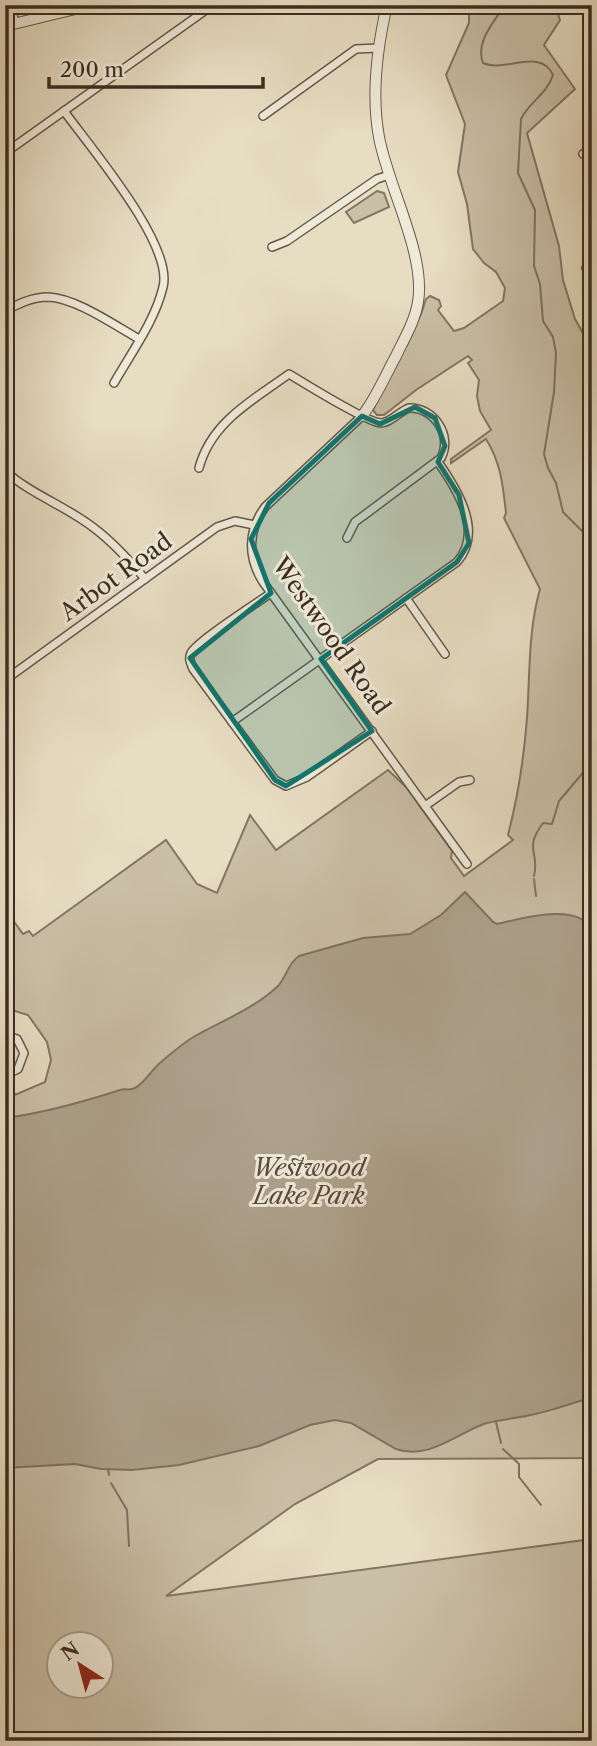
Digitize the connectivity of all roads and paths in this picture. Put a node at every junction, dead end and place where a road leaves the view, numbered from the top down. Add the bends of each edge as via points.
1 (11, 5) edge
2 (92, 5) edge
3 (213, 5) edge
4 (387, 5) edge
5 (10, 25) edge
6 (378, 48) junction
7 (64, 111) junction
8 (263, 116) dead end
9 (592, 148) edge
10 (5, 153) edge
11 (583, 154) dead end
12 (389, 175) junction
13 (272, 247) dead end
14 (592, 260) edge
15 (586, 268) dead end
16 (5, 311) edge
17 (139, 339) junction
18 (114, 383) dead end
19 (362, 416) junction
20 (438, 462) junction
21 (199, 468) dead end
22 (5, 471) edge
23 (254, 525) junction
24 (347, 538) dead end
25 (145, 579) junction
26 (271, 593) junction
27 (406, 598) junction
28 (445, 654) dead end
29 (320, 659) junction
30 (5, 680) edge
31 (232, 722) junction
32 (372, 731) junction
33 (470, 780) dead end
34 (425, 806) junction
35 (467, 864) dead end
36 (5, 1035) edge
37 (5, 1075) edge

1 - 5 street
2 - 5 street
3 - 7 street
4 - 6 street
6 - 8 street via 356,49
6 - 12 street via 377,126
7 - 10 street
7 - 17 street via 146,225 161,255 164,286
9 - 11 street
12 - 13 street
12 - 19 street via 416,266 418,301 409,330
14 - 15 street
16 - 17 street via 32,299 54,298
17 - 18 street
19 - 20 street via 381,423 410,408 428,411 444,439 444,453
19 - 21 street via 289,374 223,423 204,451
19 - 23 street via 269,503
20 - 24 street via 355,522
20 - 27 street via 459,495 469,543 457,562
22 - 25 street via 94,528
23 - 25 street, Arbot Road via 235,521 221,525
23 - 26 street, Westwood Road via 252,555
25 - 30 street, Arbot Road
26 - 29 street, Westwood Road
26 - 31 street via 191,653 191,666
27 - 28 street
27 - 29 street
29 - 31 street
29 - 32 street, Westwood Road
31 - 32 street via 275,780 286,786 307,777
32 - 34 street, Westwood Road
33 - 34 street via 459,782
34 - 35 street, Westwood Road
36 - 37 street via 17,1039 24,1053 18,1069

